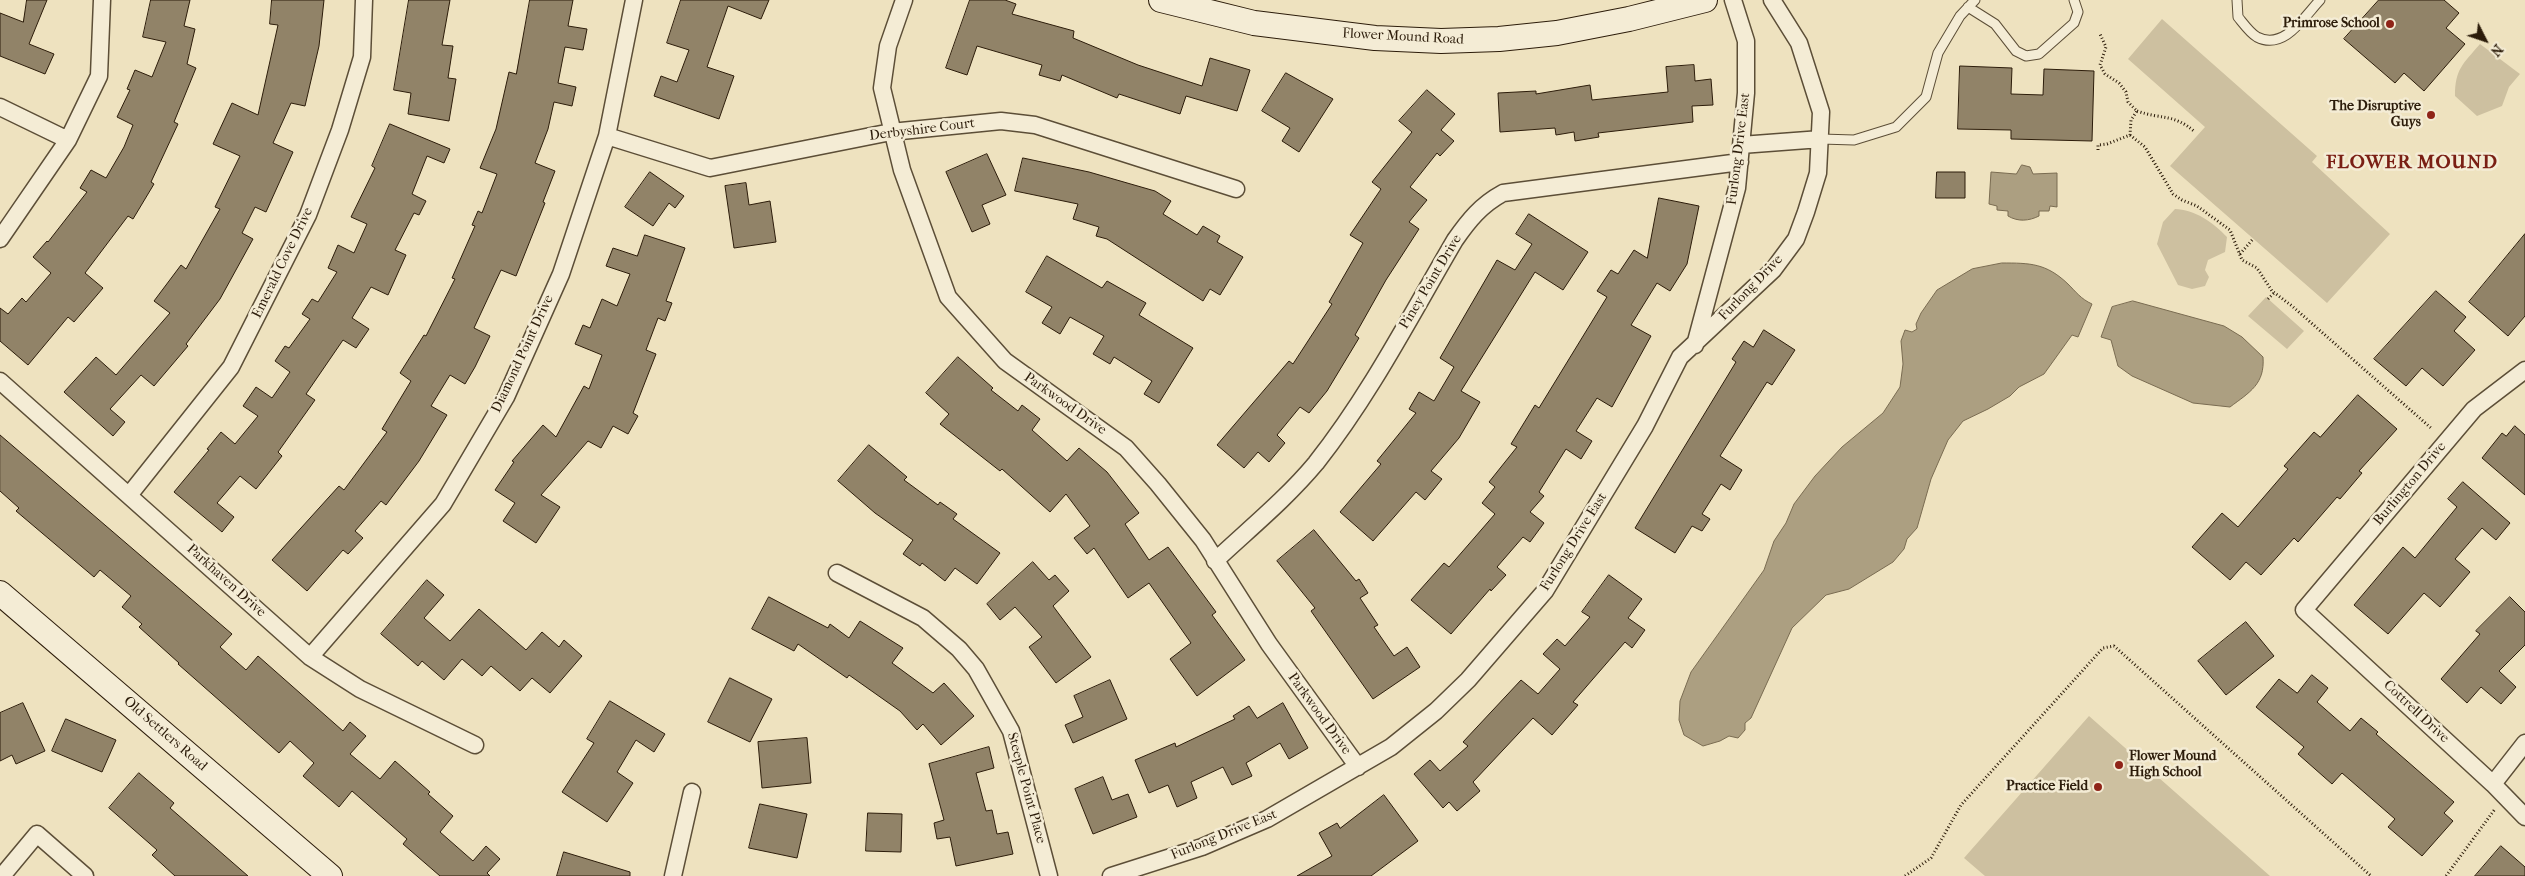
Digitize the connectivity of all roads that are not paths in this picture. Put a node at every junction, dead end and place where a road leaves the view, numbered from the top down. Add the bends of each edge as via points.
1 (102, 0) edge
2 (364, 0) edge
3 (634, 0) edge
4 (904, 0) edge
5 (1161, 0) edge
6 (1705, 0) edge
7 (1732, 0) edge
8 (1772, 0) edge
9 (1975, 0) edge
10 (2074, 0) edge
11 (2237, 0) edge
12 (2320, 0) edge
13 (1968, 7) junction
14 (0, 107) edge
15 (891, 132) junction
16 (606, 136) junction
17 (1820, 139) junction
18 (68, 140) junction
19 (1741, 145) junction
20 (1740, 162) junction
21 (1236, 189) dead end
22 (0, 239) edge
23 (1695, 345) junction
24 (2525, 370) edge
25 (0, 382) edge
26 (130, 494) junction
27 (1214, 561) junction
28 (837, 573) dead end
29 (0, 593) edge
30 (2304, 610) joint
31 (310, 657) junction
32 (2525, 743) edge
33 (475, 745) dead end
34 (1358, 767) junction
35 (2493, 784) junction
36 (692, 792) dead end
37 (2525, 817) edge
38 (2, 876) edge
39 (85, 876) edge
40 (330, 876) edge
41 (672, 876) edge
42 (1049, 876) edge
43 (1111, 876) edge

1 - 18 street via 99,76
2 - 26 street, Emerald Cove Drive via 362,57 340,130 308,215 231,367
3 - 16 street, Diamond Point Drive
4 - 15 street, Parkwood Drive via 888,46 882,88
5 - 6 main road, Flower Mound Road via 1254,23 1375,38 1441,41 1556,33
7 - 19 street, Furlong Drive East via 1746,41
8 - 17 street, Furlong Drive via 1799,43 1812,79 1821,112
9 - 13 lane
10 - 13 lane via 2078,12 2074,23 2039,54 2026,56 2016,51 1995,24
11 - 12 lane via 2238,17 2256,36 2271,42 2286,37
13 - 17 lane via 1938,53 1926,98 1896,127 1854,140
14 - 18 street
15 - 16 street, Derbyshire Court via 710,168
15 - 21 street, Derbyshire Court via 1001,121 1035,124
15 - 27 street, Parkwood Drive via 916,216 948,297 1005,361 1126,448 1203,540
16 - 31 street, Diamond Point Drive via 561,274 506,397 443,504
17 - 19 street
17 - 23 street, Furlong Drive via 1818,173 1796,239 1773,270
18 - 22 street
19 - 20 street, Furlong Drive East
20 - 23 street, Furlong Drive East via 1727,230
20 - 27 street, Piney Point Drive via 1503,193 1488,201 1472,215 1455,240 1364,394 1330,444 1277,503
23 - 34 street, Furlong Drive East via 1680,357 1645,426 1545,591 1468,680 1392,747
24 - 30 street, Burlington Drive via 2474,409
25 - 26 street, Parkhaven Drive
26 - 31 street, Parkhaven Drive
27 - 34 street, Parkwood Drive
28 - 42 street, Steeple Point Place via 923,618 959,649 976,669 1011,731
29 - 40 main road, Old Settlers Road
30 - 35 street, Cottrell Drive
31 - 33 street, Parkhaven Drive via 360,689
32 - 35 street
34 - 43 street, Furlong Drive East via 1267,820 1202,847
35 - 37 street, Cottrell Drive
36 - 41 street
38 - 39 street via 37,834

